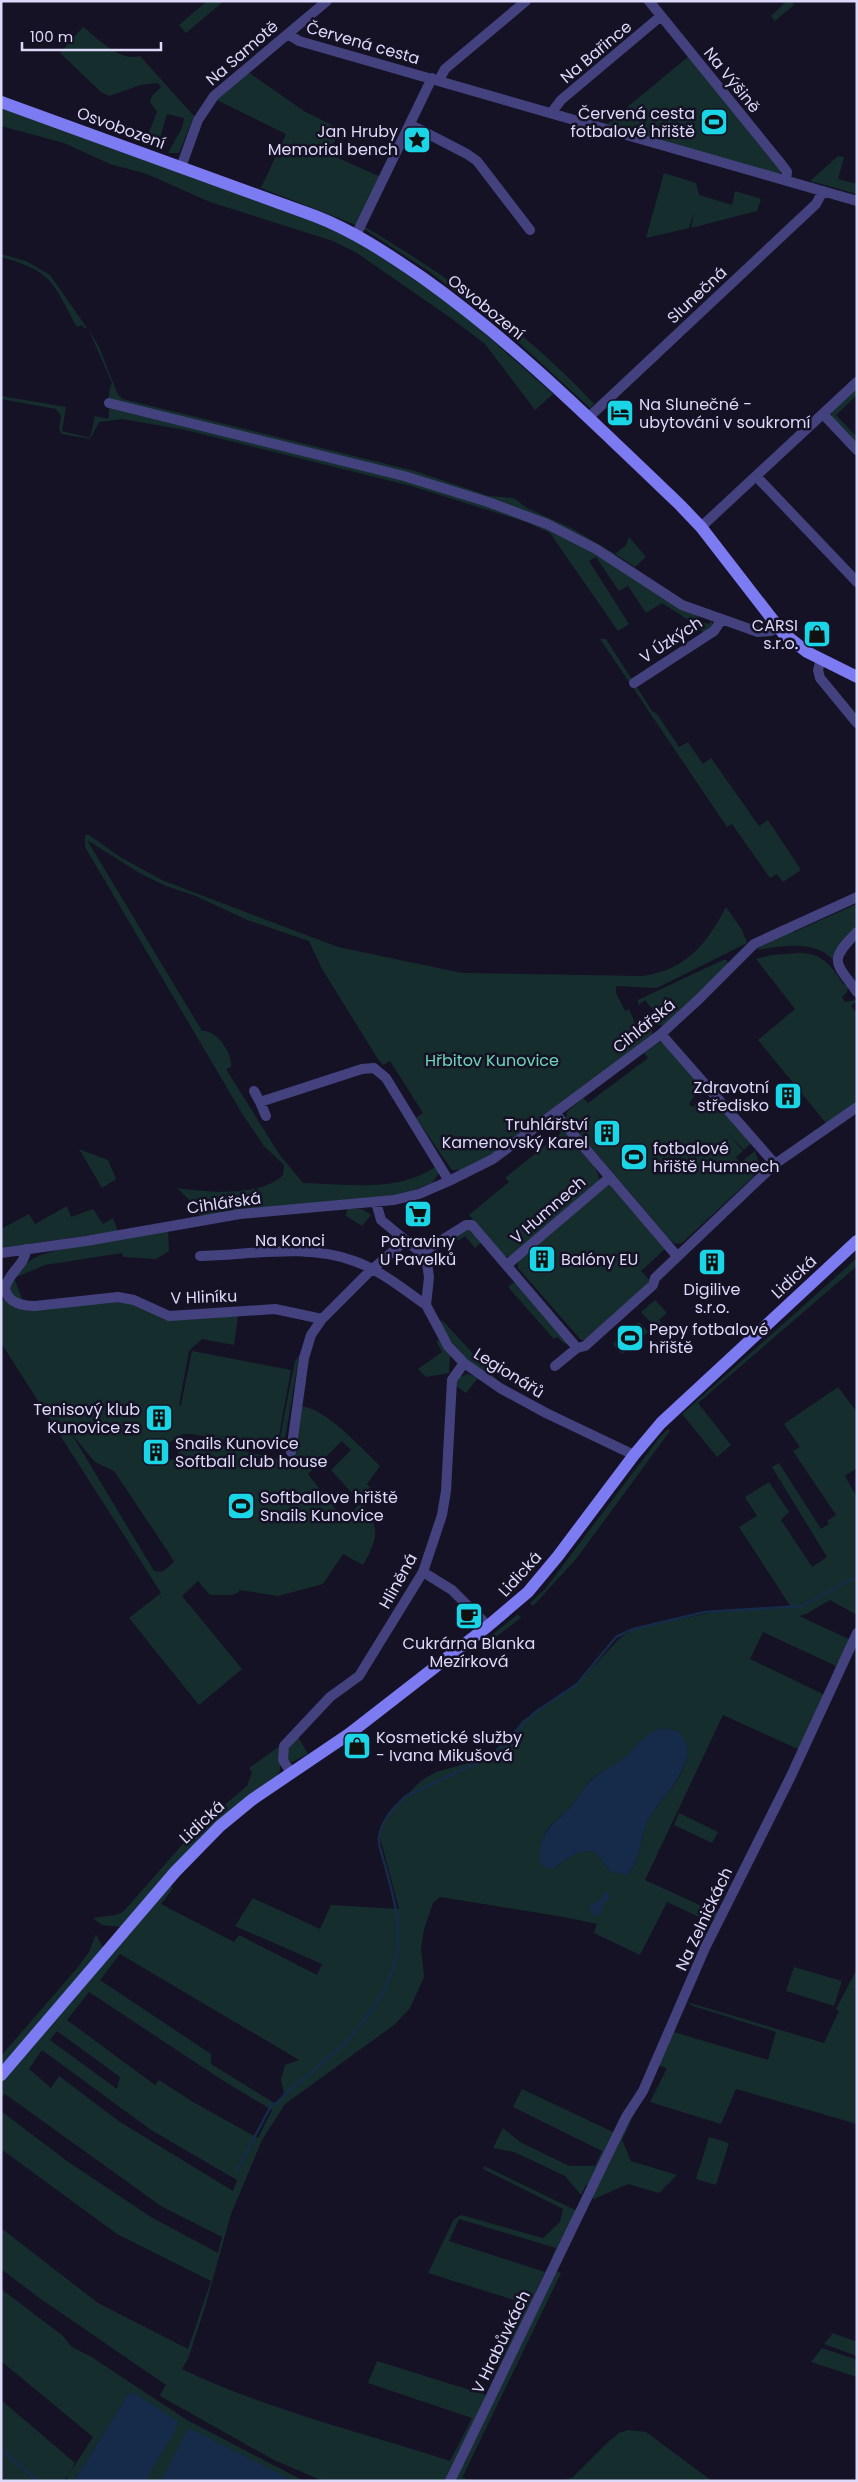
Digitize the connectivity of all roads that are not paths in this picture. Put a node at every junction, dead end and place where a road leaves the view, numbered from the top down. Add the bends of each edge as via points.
1 (327, 1) edge
2 (526, 1) edge
3 (649, 1) edge
4 (661, 16) junction
5 (288, 34) junction
6 (435, 79) junction
7 (1, 102) edge
8 (552, 112) junction
9 (410, 125) junction
10 (181, 167) junction
11 (786, 180) junction
12 (823, 191) junction
13 (857, 201) edge
14 (530, 230) dead end
15 (356, 234) junction
16 (857, 382) edge
17 (109, 403) dead end
18 (823, 414) junction
19 (588, 418) junction
20 (857, 450) edge
21 (756, 476) junction
22 (701, 527) junction
23 (857, 582) edge
24 (722, 619) junction
25 (778, 627) junction
26 (821, 659) junction
27 (857, 677) edge
28 (634, 683) dead end
29 (857, 723) edge
30 (857, 897) edge
31 (857, 932) edge
32 (857, 992) edge
33 (661, 1034) junction
34 (254, 1091) dead end
35 (260, 1102) junction
36 (857, 1107) edge
37 (555, 1113) junction
38 (266, 1116) dead end
39 (775, 1164) junction
40 (609, 1178) junction
41 (449, 1181) junction
42 (376, 1202) junction
43 (406, 1240) junction
44 (857, 1241) edge
45 (26, 1249) junction
46 (423, 1252) junction
47 (1, 1253) edge
48 (200, 1256) dead end
49 (677, 1256) junction
50 (507, 1265) junction
51 (373, 1269) junction
52 (426, 1305) junction
53 (322, 1319) junction
54 (577, 1348) junction
55 (464, 1363) junction
56 (555, 1366) dead end
57 (291, 1452) dead end
58 (634, 1455) junction
59 (423, 1572) junction
60 (488, 1626) junction
61 (857, 1634) edge
62 (291, 1773) junction
63 (1, 2075) edge
64 (578, 2217) joint
65 (450, 2481) edge

1 - 5 street, Na Samotě
2 - 6 street
3 - 4 street, Na Výšině
4 - 8 street, Na Bařince via 557,104
4 - 11 street, Na Výšině via 782,165 787,172
5 - 6 street, Červená cesta via 299,41
5 - 10 street, Na Samotě via 210,101 196,124
6 - 8 street, Červená cesta
6 - 9 street, Červená cesta
7 - 10 main road, Osvobození
8 - 11 street, Červená cesta
9 - 14 street via 477,161
9 - 15 street, Červená cesta
10 - 15 main road, Osvobození
11 - 12 street, Červená cesta
12 - 13 street, Červená cesta
12 - 19 street, Slunečná via 816,204
15 - 19 main road, Osvobození via 464,308
16 - 18 street
17 - 24 street via 404,476 488,502 572,536 675,601
18 - 20 street
18 - 21 street
19 - 22 main road, Osvobození
21 - 22 street
21 - 23 street
22 - 25 main road, Osvobození
24 - 25 street via 758,632
24 - 28 street, V Úzkých via 714,631
25 - 26 main road, Osvobození via 794,643
26 - 27 main road, Osvobození
26 - 29 street via 820,678
30 - 33 street, Cihlářská via 754,944
31 - 32 street via 838,952 836,960
33 - 37 street, Cihlářská
33 - 39 street
34 - 35 street
35 - 38 street
35 - 41 street via 358,1070 377,1070 386,1078
36 - 39 street
37 - 40 street, V Humnech
37 - 41 street, Cihlářská via 493,1159
39 - 49 street
40 - 49 street, V Humnech
40 - 50 street, V Humnech
41 - 42 street, Cihlářská via 410,1196
42 - 43 street via 380,1220
42 - 45 street, Cihlářská via 240,1214
43 - 46 street
43 - 51 street
44 - 58 main road, Lidická via 672,1412
45 - 47 street, Cihlářská
45 - 53 street, V Hliníku via 25,1258 6,1283 5,1291 15,1303 28,1306 118,1297 134,1300 169,1316 275,1309
46 - 50 street, V Humnech via 471,1224
46 - 52 street via 429,1268
48 - 51 street, Na Konci via 318,1253 346,1258
49 - 54 street via 647,1291 585,1346
50 - 54 street, V Humnech
51 - 52 street, Na Konci
51 - 53 street
52 - 55 street, Legionářů via 448,1346
53 - 57 street via 305,1352
54 - 56 street
55 - 58 street, Legionářů via 500,1388 546,1413
55 - 59 street, Hliněná via 452,1380 446,1491 440,1522
58 - 60 main road, Lidická via 548,1569 519,1601
59 - 60 street via 452,1590
59 - 62 street, Hliněná via 359,1676 330,1697 287,1741 282,1756
60 - 62 main road, Lidická via 349,1734
61 - 64 street, Na Zelničkách via 790,1778 710,1937 643,2090 626,2117
62 - 63 main road, Lidická via 220,1826 193,1851
64 - 65 street, V Hrabůvkách

